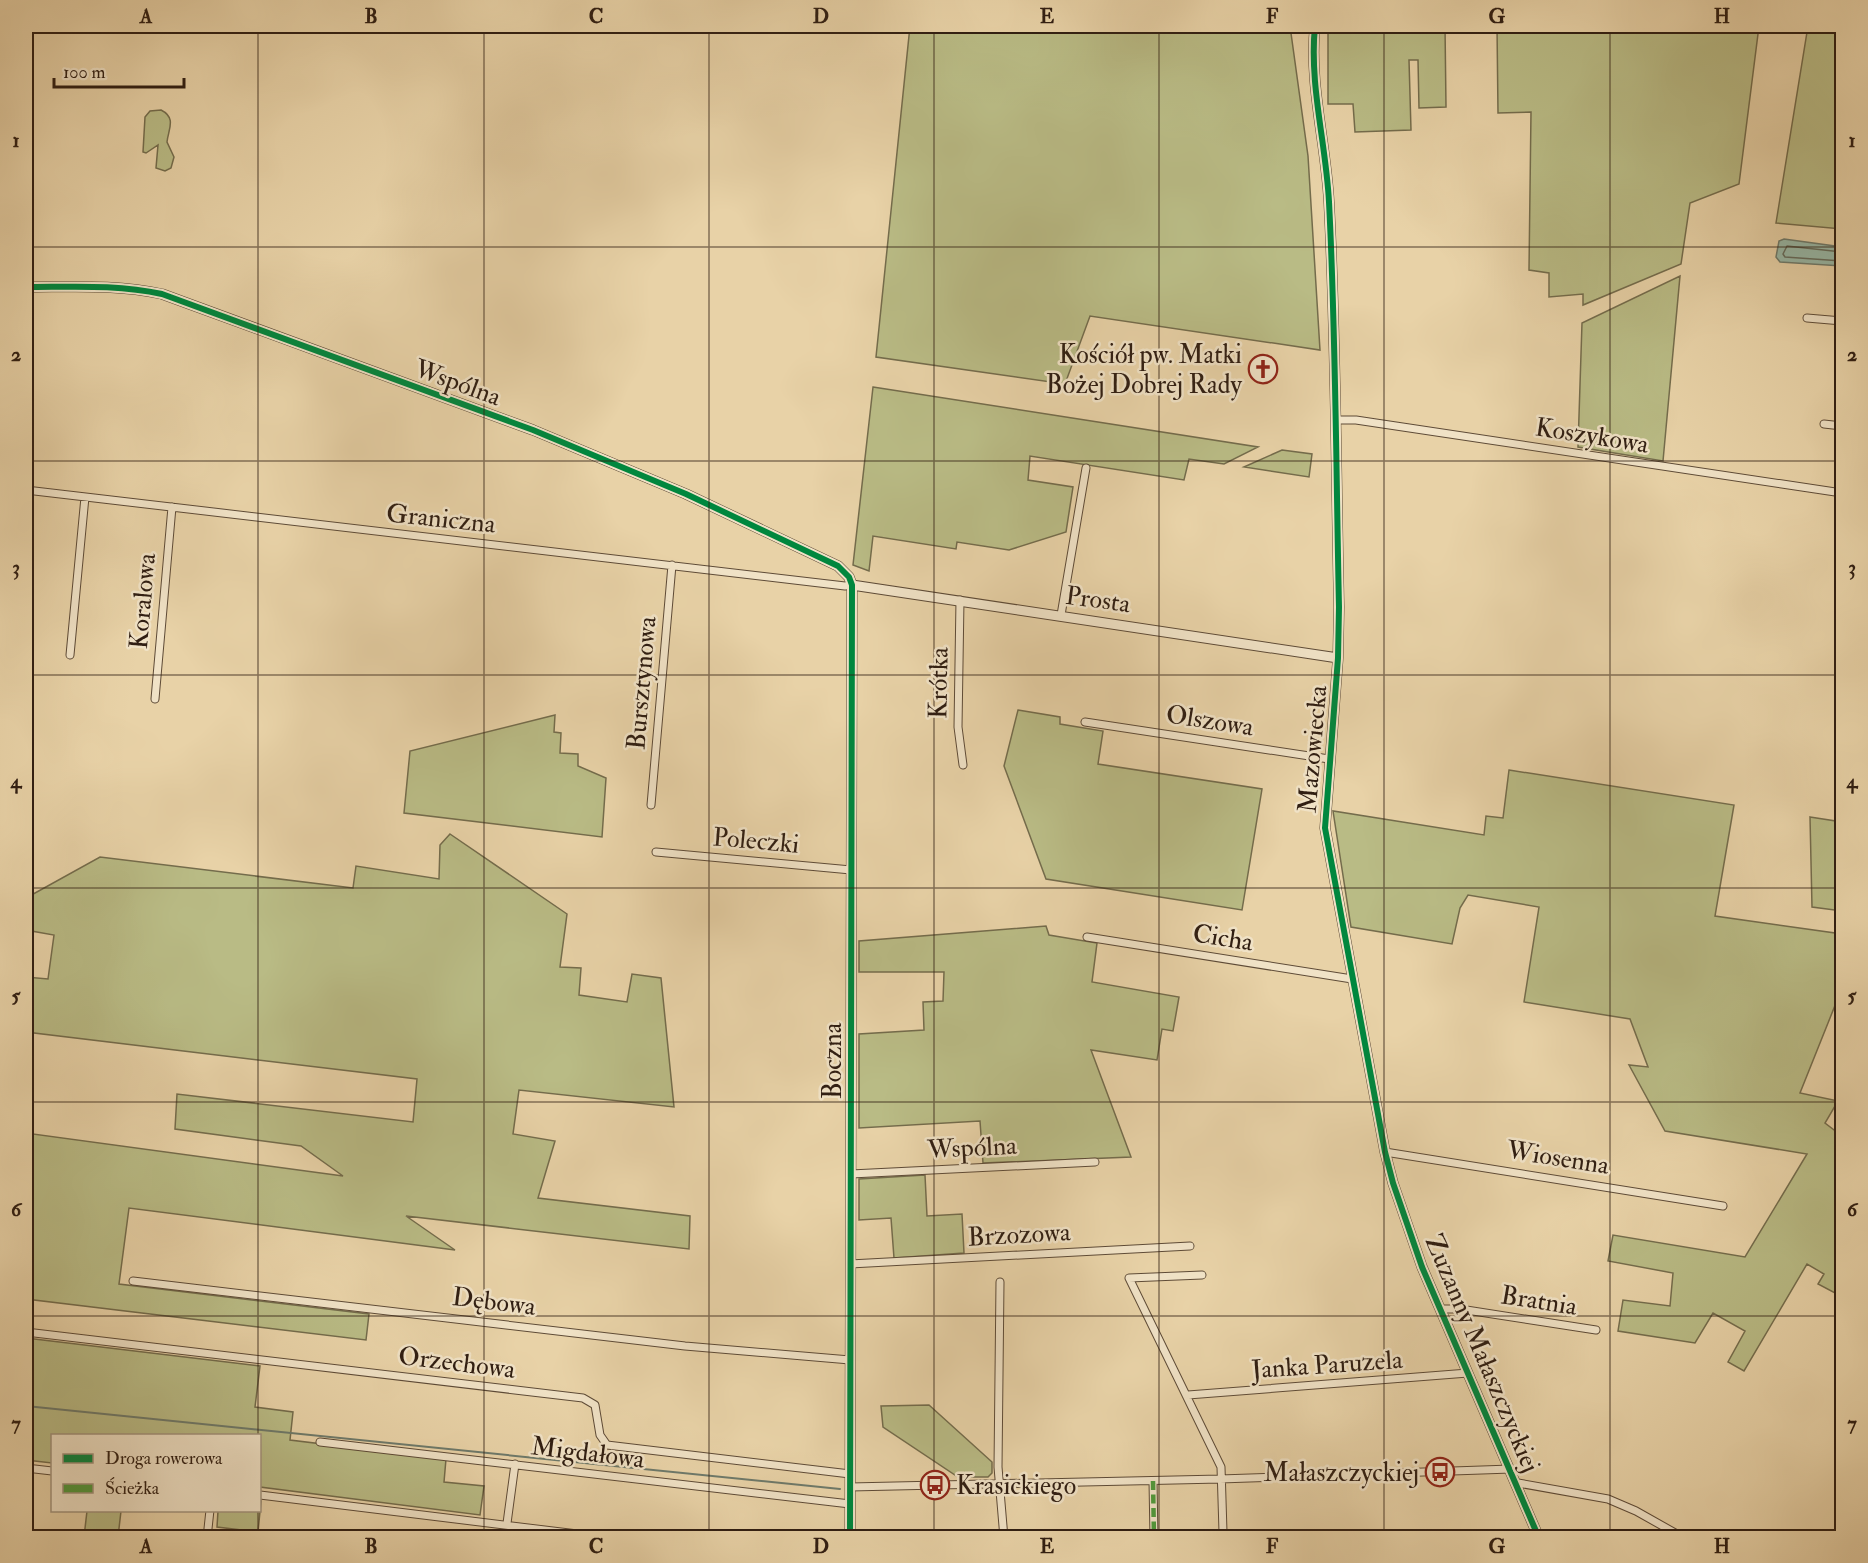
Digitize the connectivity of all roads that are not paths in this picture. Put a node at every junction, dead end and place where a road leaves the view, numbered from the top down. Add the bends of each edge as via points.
1 (1315, 26) edge
2 (26, 287) edge
3 (1808, 318) dead end
4 (1842, 321) edge
5 (1336, 420) junction
6 (1824, 424) dead end
7 (1842, 426) edge
8 (1086, 468) dead end
9 (26, 490) edge
10 (1842, 493) edge
11 (85, 497) junction
12 (172, 507) junction
13 (672, 565) junction
14 (852, 585) junction
15 (960, 600) junction
16 (1062, 615) junction
17 (70, 655) dead end
18 (1338, 658) junction
19 (155, 699) dead end
20 (1085, 722) dead end
21 (1329, 759) junction
22 (963, 765) dead end
23 (651, 805) dead end
24 (656, 852) dead end
25 (851, 870) junction
26 (1087, 936) dead end
27 (1352, 979) junction
28 (1385, 1152) junction
29 (1095, 1162) dead end
30 (850, 1174) junction
31 (1393, 1183) joint
32 (1722, 1206) dead end
33 (1190, 1246) dead end
34 (850, 1264) junction
35 (1202, 1275) dead end
36 (133, 1281) dead end
37 (1000, 1282) dead end
38 (1440, 1309) junction
39 (1596, 1330) dead end
40 (26, 1332) edge
41 (850, 1360) junction
42 (1468, 1373) junction
43 (1188, 1395) junction
44 (320, 1442) dead end
45 (515, 1464) junction
46 (26, 1468) edge
47 (1511, 1469) junction
48 (51, 1471) edge
49 (850, 1474) junction
50 (1220, 1479) junction
51 (1153, 1481) junction
52 (1518, 1483) junction
53 (999, 1484) junction
54 (850, 1487) junction
55 (261, 1495) edge
56 (850, 1504) junction
57 (210, 1512) edge
58 (507, 1524) junction
59 (207, 1538) edge
60 (505, 1538) edge
61 (610, 1538) edge
62 (850, 1538) edge
63 (1004, 1538) edge
64 (1154, 1538) edge
65 (1220, 1538) edge
66 (1539, 1538) edge
67 (1684, 1538) edge

1 - 5 street, Mazowiecka via 1315,85 1329,198
2 - 14 street, Wspólna via 98,286 162,294 577,449 686,494 838,566
3 - 4 street
5 - 10 street, Koszykowa
5 - 18 street, Mazowiecka
6 - 7 street
8 - 16 street
9 - 11 street, Graniczna
11 - 12 street, Graniczna
11 - 17 street
12 - 13 street, Graniczna
12 - 19 street, Koralowa
13 - 14 street, Graniczna
13 - 23 street, Bursztynowa
14 - 15 street, Prosta
14 - 25 street, Boczna
15 - 16 street, Prosta
15 - 22 street, Krótka via 958,727
16 - 18 street, Prosta
18 - 21 street, Mazowiecka
20 - 21 street, Olszowa
21 - 27 street, Mazowiecka via 1325,828
24 - 25 street, Poleczki
25 - 30 street, Boczna
26 - 27 street, Cicha
27 - 28 street, Mazowiecka
28 - 31 street, Mazowiecka
28 - 32 street, Wiosenna
29 - 30 street, Wspólna
30 - 34 street, Boczna
31 - 38 street, Zuzanny Małaszczyckiej
33 - 34 street, Brzozowa
34 - 41 street, Boczna
35 - 43 street via 1129,1278
36 - 41 street, Dębowa via 685,1346
37 - 53 street
38 - 39 street, Bratnia
38 - 42 street, Zuzanny Małaszczyckiej
40 - 49 street, Orzechowa via 583,1398 595,1405 600,1435 607,1445
41 - 49 street, Boczna
42 - 43 street, Janka Paruzela
42 - 47 street, Zuzanny Małaszczyckiej
43 - 50 street via 1221,1467
44 - 45 street, Migdałowa
45 - 56 street, Migdałowa
45 - 58 street
46 - 48 street
47 - 50 street
47 - 52 street, Zuzanny Małaszczyckiej
49 - 54 street, Boczna
50 - 51 street
50 - 65 street via 1224,1532
51 - 53 street
51 - 64 street
52 - 66 street, Zuzanny Małaszczyckiej
52 - 67 street via 1608,1499
53 - 54 street
53 - 63 street
54 - 56 street, Boczna
55 - 58 street
56 - 62 street, Boczna
57 - 59 street
58 - 60 street
58 - 61 street

